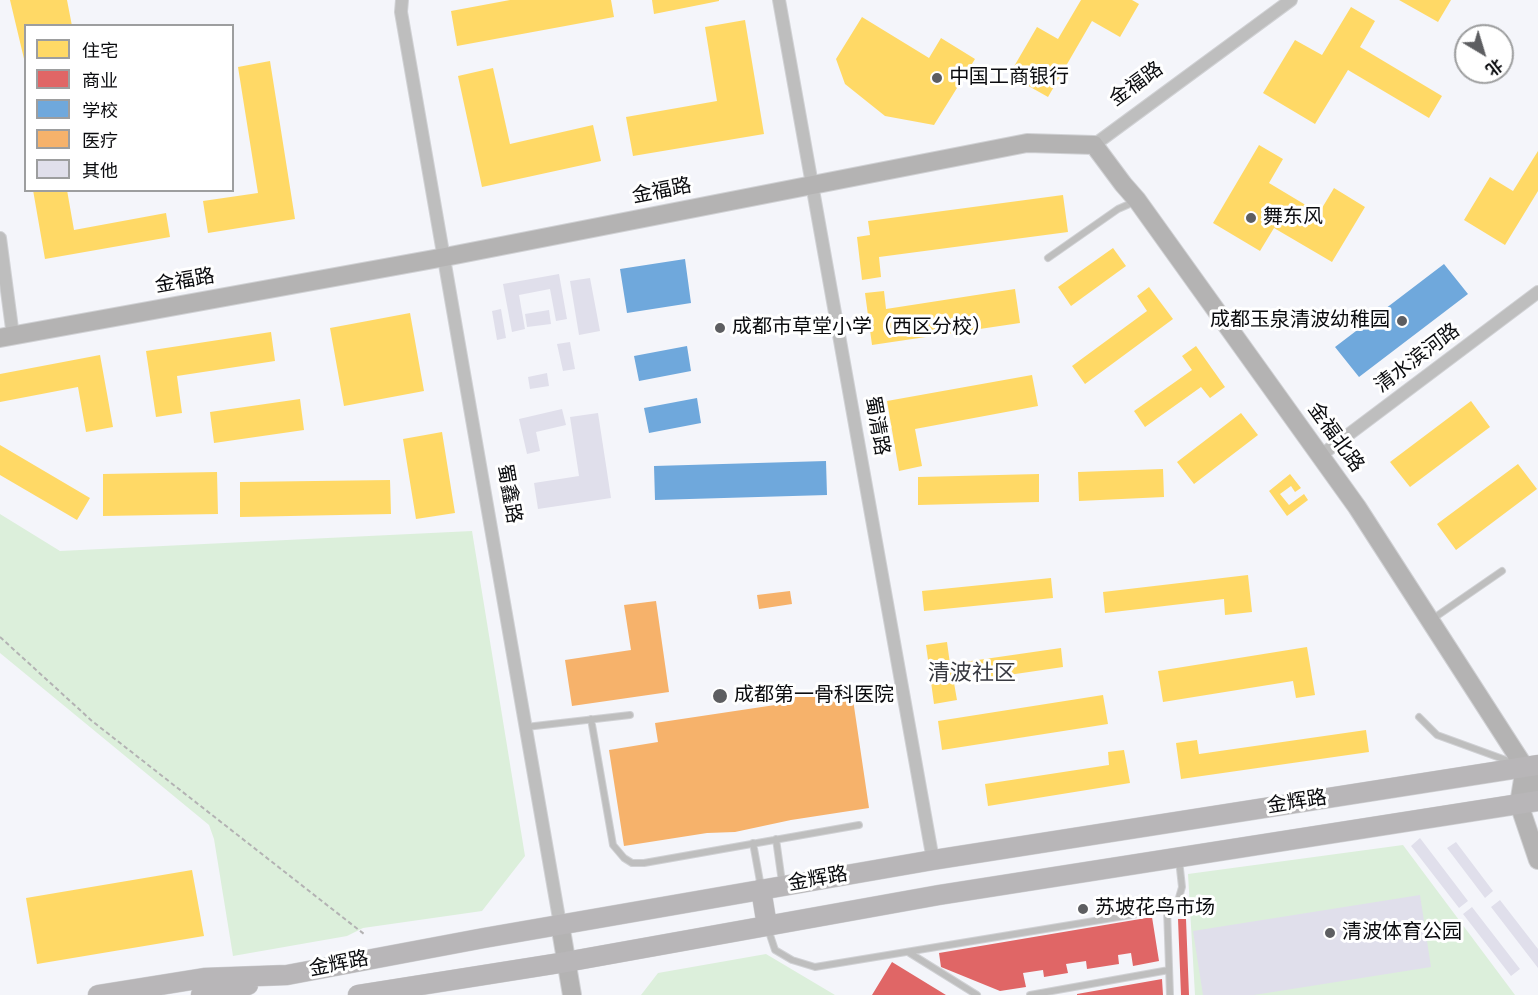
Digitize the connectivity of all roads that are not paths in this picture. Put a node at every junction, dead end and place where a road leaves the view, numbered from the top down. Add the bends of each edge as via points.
1 (402, 0) edge
2 (779, 0) edge
3 (1291, 0) edge
4 (1094, 145) junction
5 (813, 185) junction
6 (1137, 200) junction
7 (0, 238) edge
8 (445, 257) junction
9 (1048, 258) dead end
10 (1538, 292) edge
11 (6, 337) edge
12 (1320, 456) junction
13 (1502, 571) dead end
14 (1430, 621) junction
15 (630, 715) dead end
16 (1419, 717) dead end
17 (591, 719) junction
18 (526, 728) junction
19 (1531, 766) edge
20 (1538, 788) edge
21 (1528, 803) edge
22 (860, 825) dead end
23 (776, 839) junction
24 (753, 843) junction
25 (1179, 857) junction
26 (933, 860) junction
27 (1538, 860) edge
28 (782, 886) junction
29 (761, 889) junction
30 (1167, 909) junction
31 (560, 924) junction
32 (767, 926) junction
33 (907, 952) junction
34 (566, 962) junction
35 (1169, 970) junction
36 (287, 975) junction
37 (206, 994) edge
38 (98, 995) edge
39 (358, 995) edge
40 (572, 995) edge
41 (977, 995) edge
42 (1030, 995) edge
43 (1170, 995) edge

1 - 8 street, 蜀鑫路
2 - 5 street, 蜀清路
3 - 4 street, 金福路
4 - 5 street, 金福路 via 1027,143
4 - 6 street, 金福北路
5 - 8 street, 金福路
5 - 26 street, 蜀清路
6 - 9 lane
6 - 12 street, 金福北路
7 - 11 street
8 - 11 street, 金福路
8 - 18 street, 蜀鑫路
10 - 12 street, 清水滨河路
12 - 14 street, 金福北路
13 - 14 lane
14 - 19 street, 金福北路
15 - 17 lane
16 - 19 lane via 1437,735
17 - 18 lane
17 - 24 lane via 610,837 624,858 644,863
18 - 31 street, 蜀鑫路
19 - 20 street, 金福北路
19 - 21 street
19 - 26 main road, 金辉路
21 - 25 main road, 金辉路
21 - 27 street
22 - 23 lane
23 - 24 lane
23 - 28 lane
24 - 29 lane
25 - 30 lane via 1182,886 1178,901
25 - 32 main road, 金辉路
26 - 28 main road, 金辉路
28 - 29 main road, 金辉路
29 - 31 main road, 金辉路
29 - 32 main road
30 - 33 lane
30 - 35 lane
31 - 34 street, 蜀鑫路
31 - 36 main road, 金辉路
32 - 33 lane via 775,950 815,968
32 - 34 main road, 金辉路
33 - 41 lane
34 - 39 main road, 金辉路
34 - 40 street, 蜀鑫路
35 - 42 lane
35 - 43 lane
36 - 37 main road
36 - 38 main road, 金辉路 via 204,978

